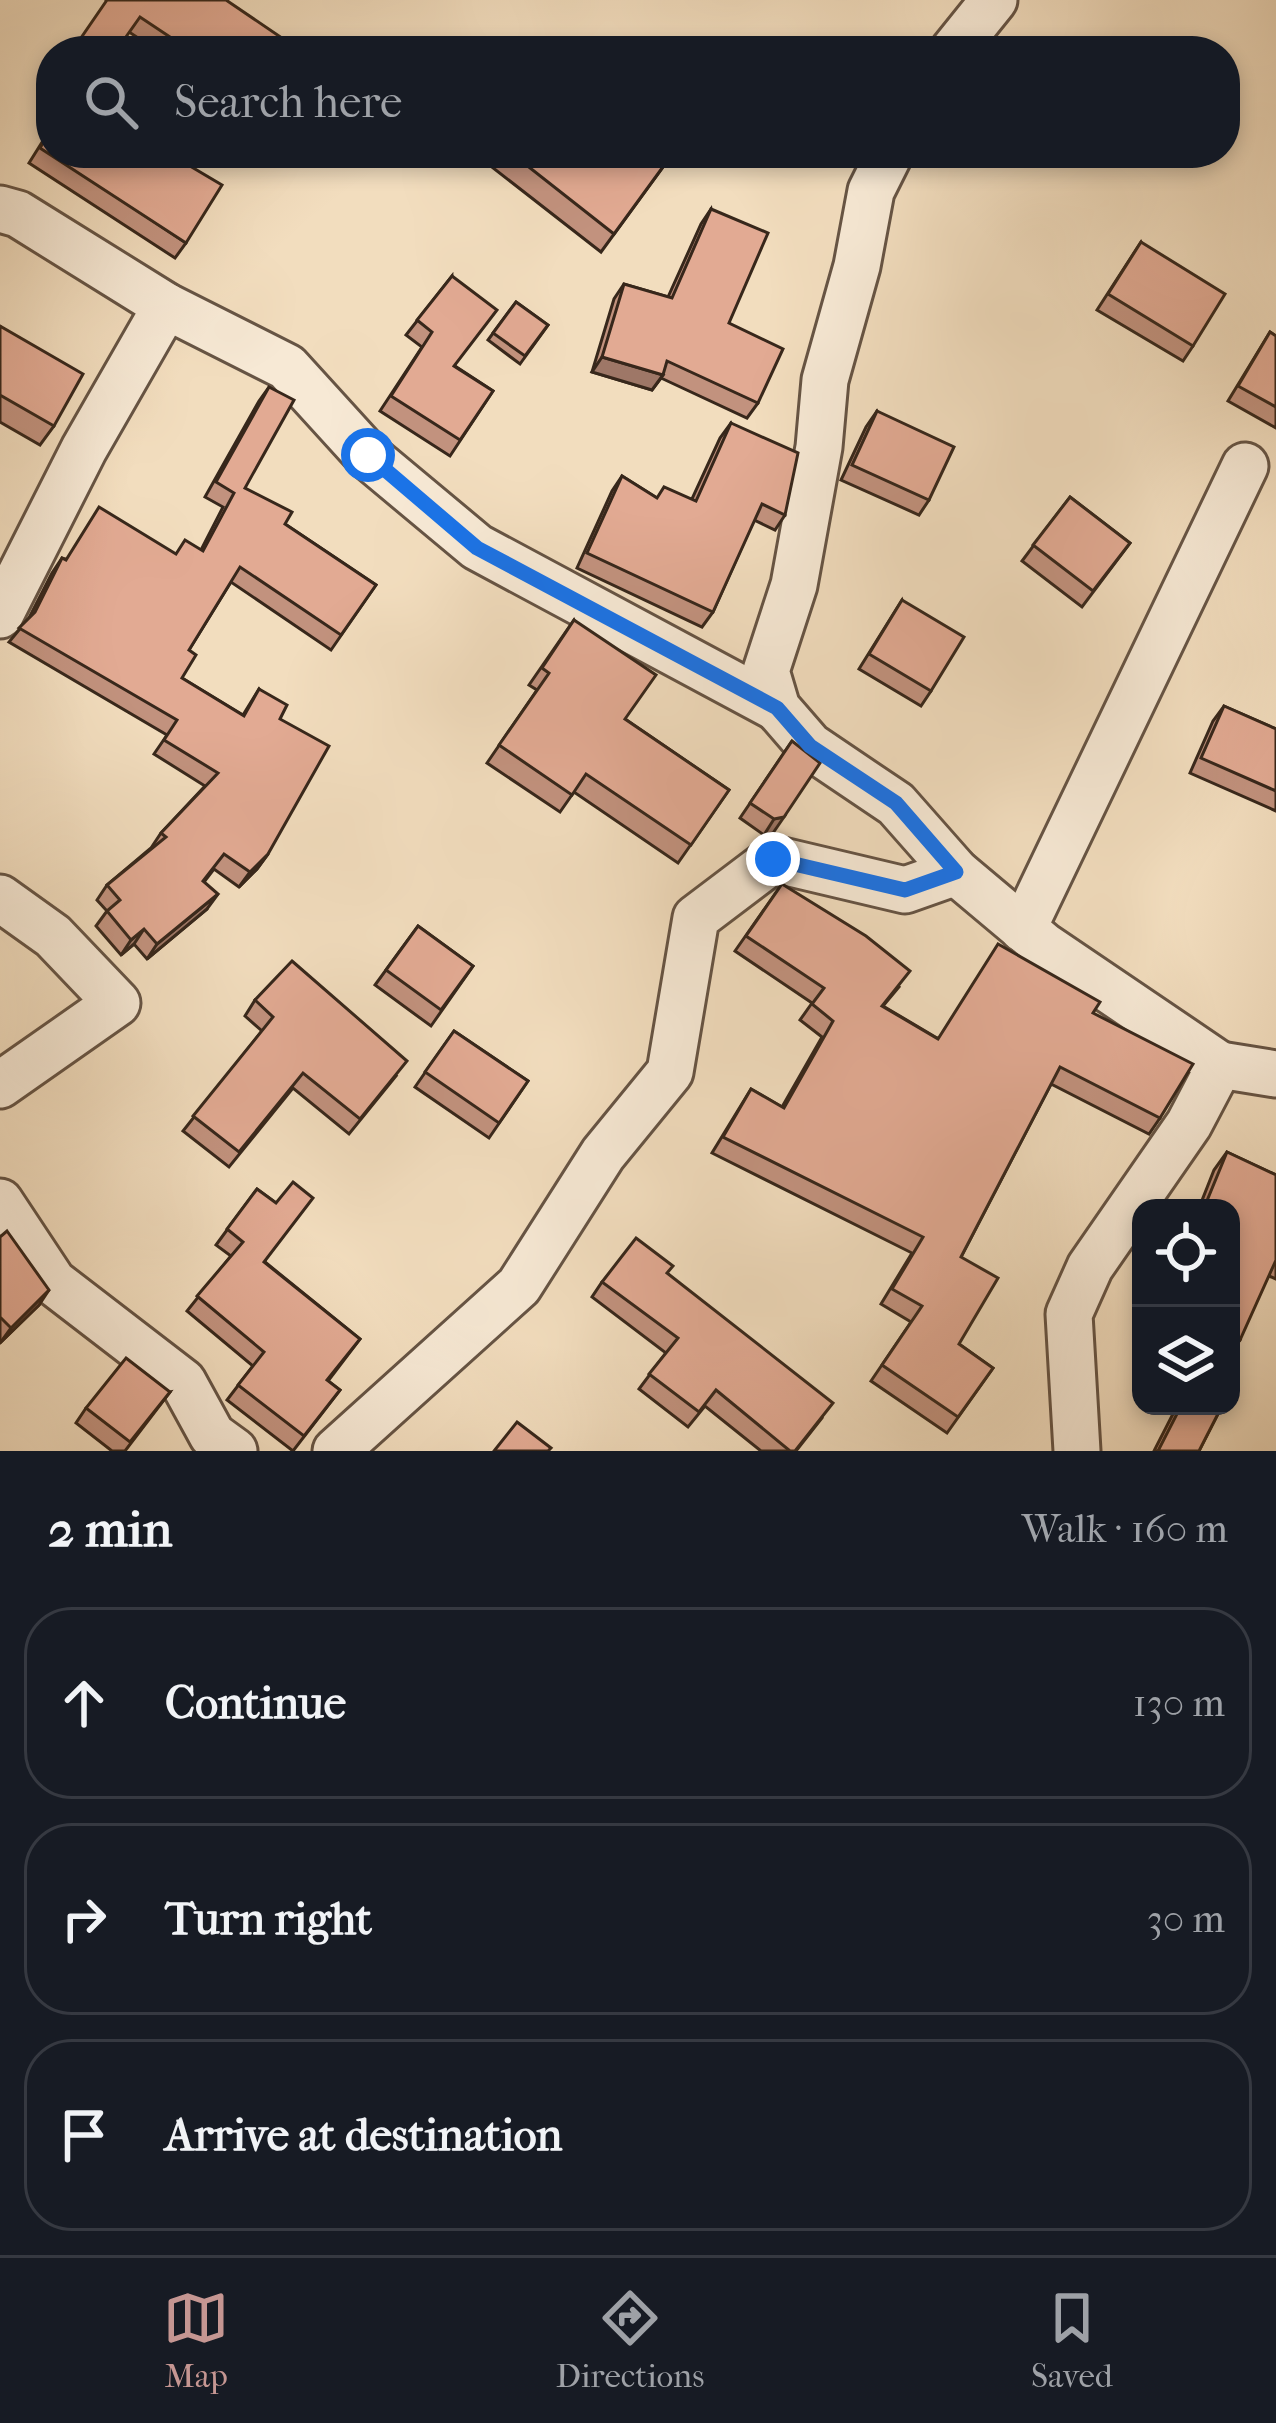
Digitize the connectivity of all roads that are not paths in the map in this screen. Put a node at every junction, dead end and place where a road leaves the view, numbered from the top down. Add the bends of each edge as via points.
1 (994, 0) edge
2 (965, 36) edge
3 (882, 168) edge
4 (0, 209) edge
5 (166, 306) junction
6 (1245, 466) dead end
7 (0, 615) edge
8 (777, 708) junction
9 (956, 872) junction
10 (0, 898) edge
11 (1023, 929) junction
12 (1220, 1065) junction
13 (1276, 1074) edge
14 (0, 1085) edge
15 (0, 1202) edge
16 (234, 1451) edge
17 (336, 1451) edge
18 (1077, 1451) edge

1 - 2 street
3 - 8 street via 825,380 794,584 766,671
4 - 5 street
5 - 7 street
5 - 8 street via 287,368 368,455 477,548
6 - 11 street
8 - 9 street via 810,746 896,803
9 - 11 street
9 - 17 street via 905,890 773,859 696,918 670,1072 603,1154 519,1286
10 - 14 street via 53,936 117,1003
11 - 12 street
12 - 13 street
12 - 18 street via 1190,1124 1090,1267 1069,1314
15 - 16 street via 52,1282 184,1382 212,1435

